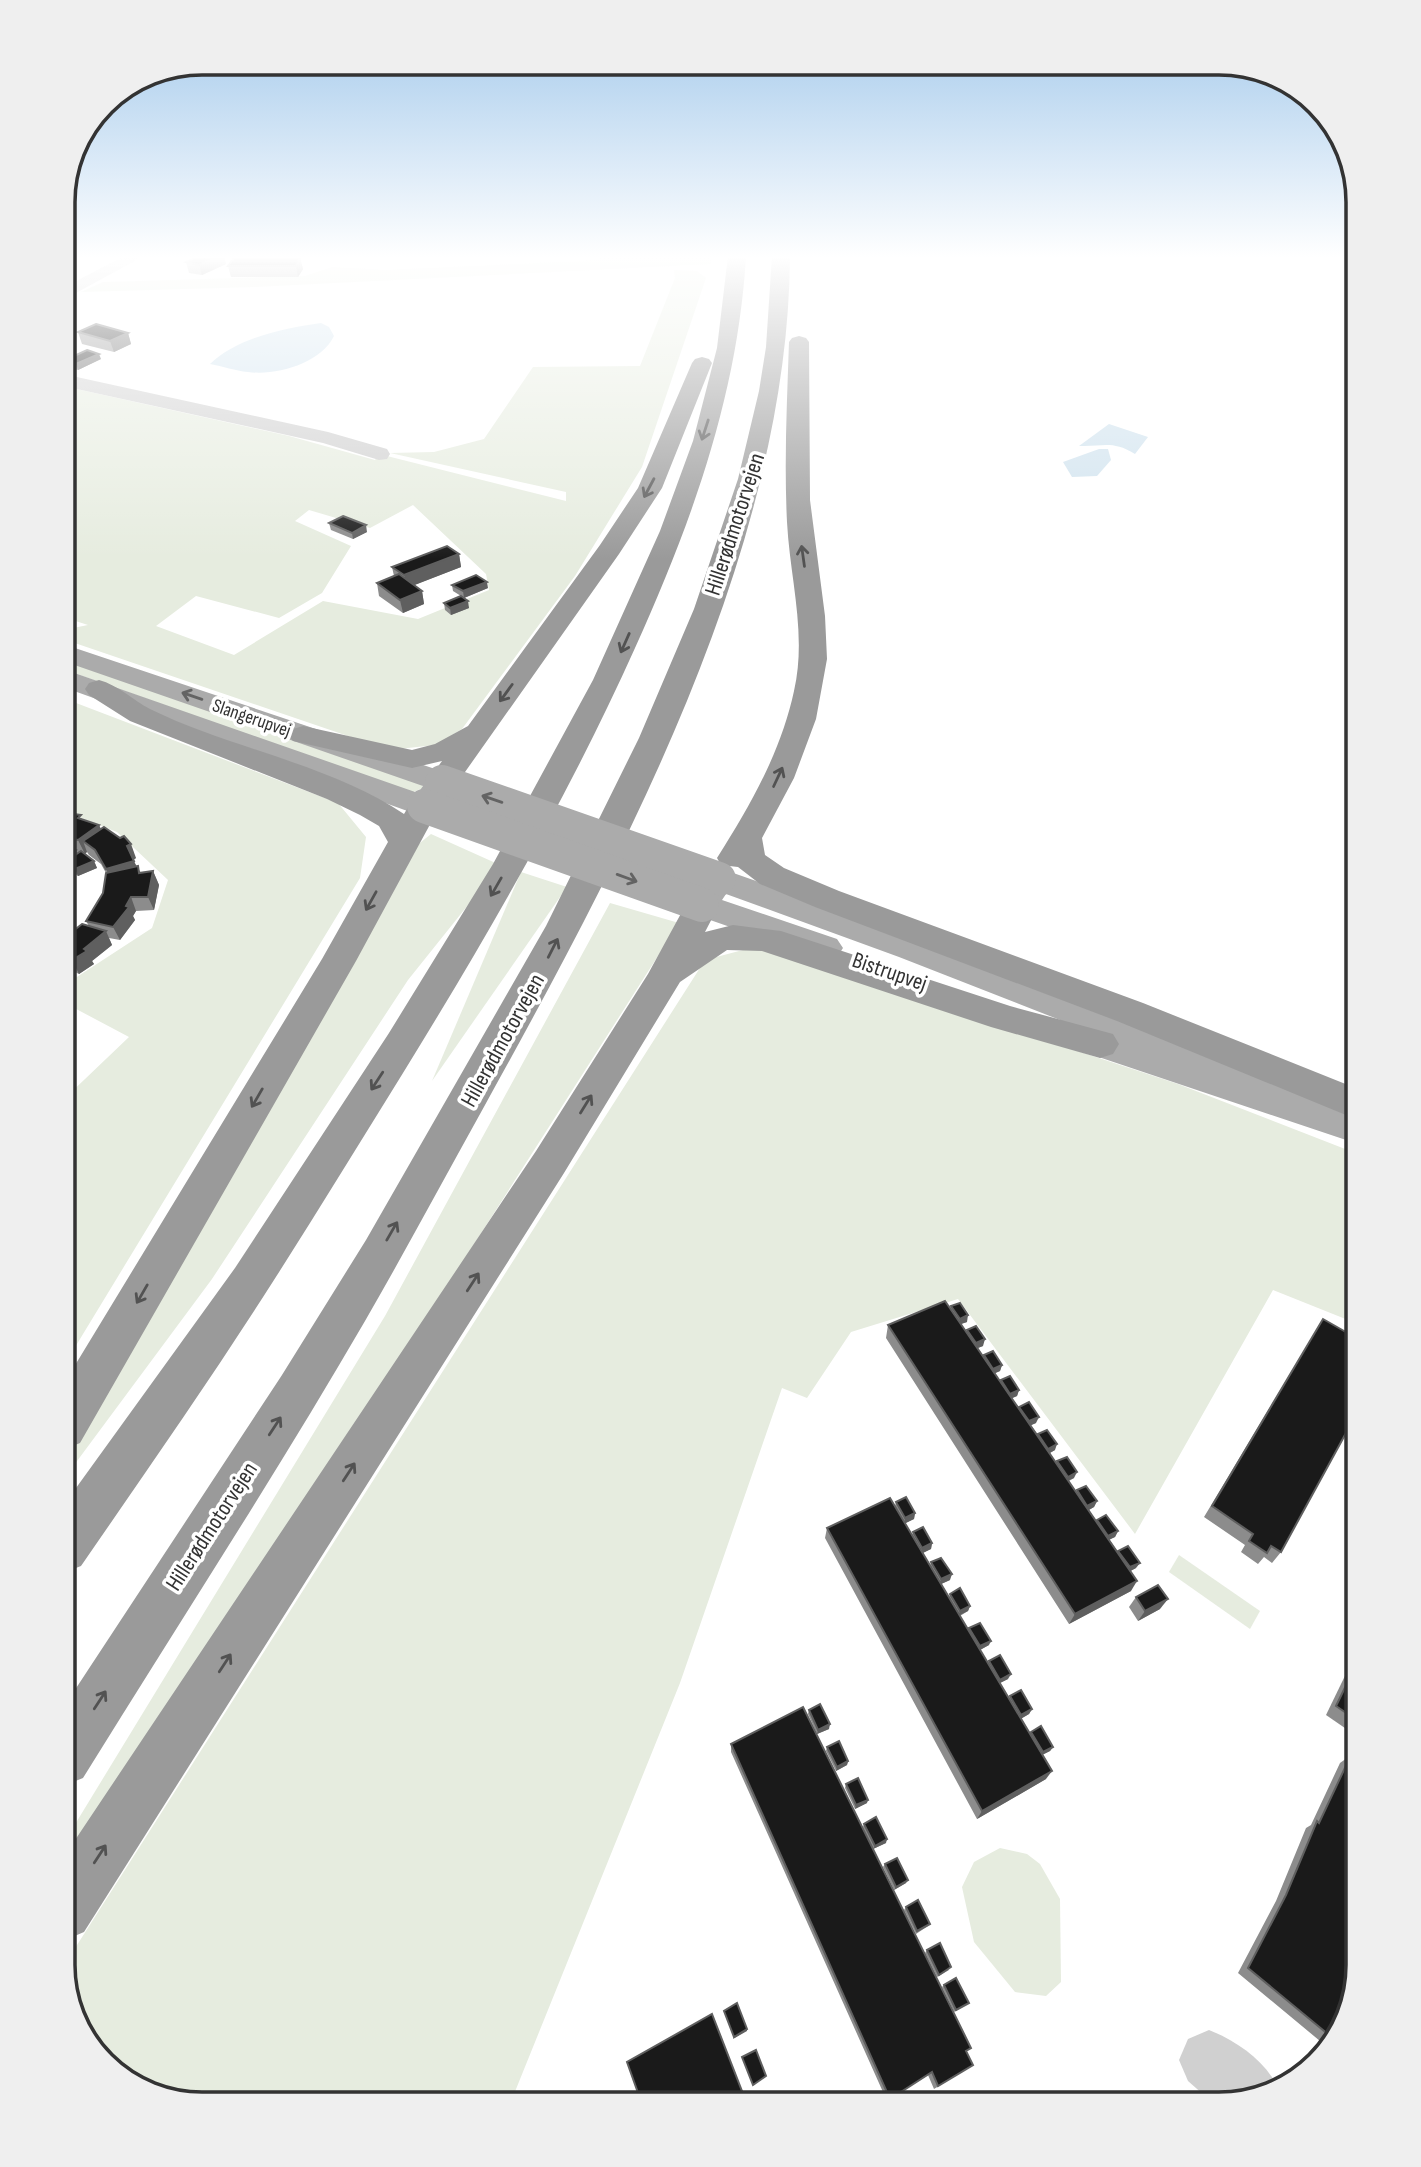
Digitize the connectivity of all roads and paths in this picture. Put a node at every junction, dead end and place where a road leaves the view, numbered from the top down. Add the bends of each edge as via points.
1 (704, 357) edge
2 (725, 357) edge
3 (776, 357) edge
4 (799, 357) edge
5 (76, 383) edge
6 (369, 451) dead end
7 (76, 656) edge
8 (76, 681) edge
9 (99, 689) junction
10 (478, 730) junction
11 (303, 735) junction
12 (433, 794) junction
13 (746, 838) junction
14 (403, 841) junction
15 (710, 892) junction
16 (664, 978) junction
17 (1100, 1044) junction
18 (1346, 1100) edge
19 (1346, 1117) edge
20 (1346, 1125) edge
21 (75, 1407) edge
22 (75, 1531) edge
23 (75, 1739) edge
24 (75, 1893) edge

1 -> 10 highway via 650,488
2 -> 22 highway via 672,536 613,669 551,791 447,972 241,1294
23 -> 3 highway, Hillerødmotorvejen via 333,1334 531,991 621,814 679,684 733,539 758,453
13 -> 4 highway via 796,735 813,660 799,525
5 - 6 street
11 -> 7 main road, Slangerupvej
8 - 9 main road, Slangerupvej
9 - 12 main road, Slangerupvej
9 - 14 highway via 140,715 371,808 392,820
10 - 11 highway via 444,751 412,759
10 - 12 highway
11 - 12 main road, Slangerupvej
12 - 14 highway
12 - 15 main road, Bistrupvej, bridge
13 - 15 highway
13 - 18 highway via 749,859 772,876 1130,1012
14 -> 21 highway via 338,961
15 - 16 highway
15 - 17 main road, Bistrupvej
15 - 19 main road, Bistrupvej via 911,948
16 - 17 highway via 706,944 725,936 751,937
24 -> 16 highway via 543,1174
17 - 20 main road, Bistrupvej

